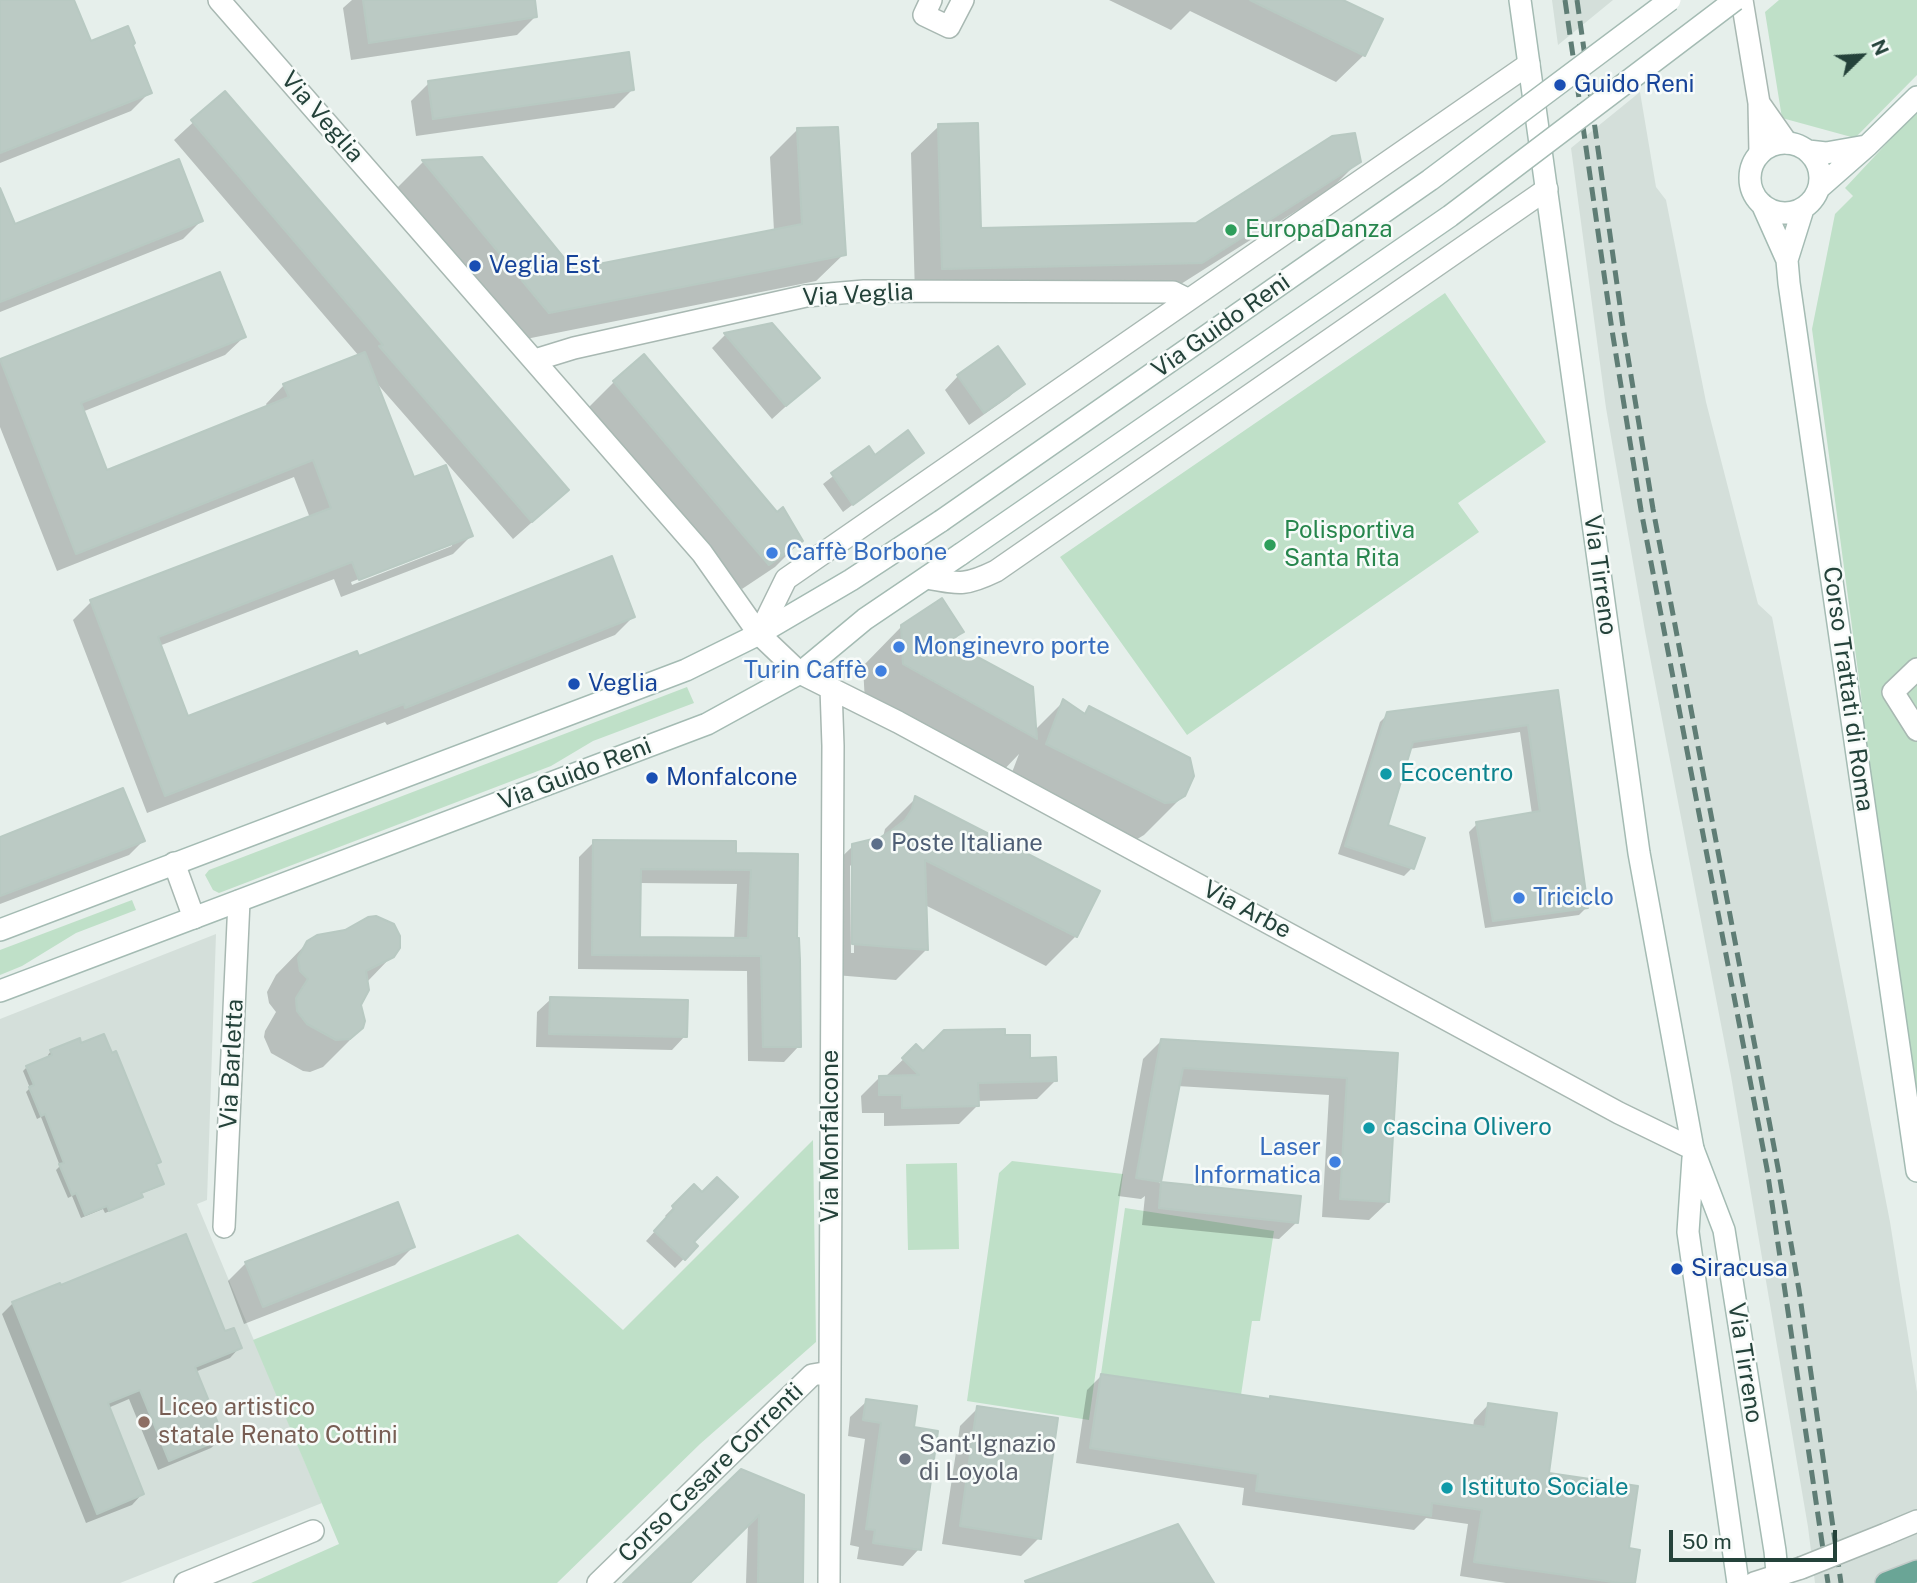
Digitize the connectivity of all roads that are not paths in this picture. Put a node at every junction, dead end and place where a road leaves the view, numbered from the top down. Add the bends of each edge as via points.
1 (219, 0) edge
2 (931, 0) edge
3 (963, 0) edge
4 (1520, 0) edge
5 (1670, 0) edge
6 (1735, 0) edge
7 (1742, 0) edge
8 (1528, 64) junction
9 (1917, 97) edge
10 (1759, 103) junction
11 (1787, 143) junction
12 (1868, 145) junction
13 (1808, 151) junction
14 (1760, 153) junction
15 (1819, 188) junction
16 (1547, 189) junction
17 (1762, 204) junction
18 (1803, 209) junction
19 (1787, 260) junction
20 (1187, 299) junction
21 (535, 360) junction
22 (927, 578) junction
23 (760, 634) junction
24 (1917, 669) edge
25 (800, 673) junction
26 (831, 688) junction
27 (1917, 730) edge
28 (174, 863) junction
29 (239, 901) junction
30 (194, 918) junction
31 (0, 930) edge
32 (0, 991) edge
33 (1693, 1149) junction
34 (1917, 1171) edge
35 (224, 1227) dead end
36 (830, 1372) junction
37 (1917, 1521) edge
38 (313, 1531) dead end
39 (1917, 1571) edge
40 (1778, 1579) edge
41 (185, 1583) edge
42 (598, 1583) edge
43 (828, 1583) edge
44 (1738, 1583) edge
45 (1754, 1583) edge
46 (1886, 1583) edge

1 - 21 street, Via Veglia
2 - 3 street via 924,15 949,27
4 - 8 street, Via Tirreno
5 - 23 street, Via Guido Reni, bridge via 1430,180 941,521
6 - 22 street, Via Guido Reni, bridge via 1450,216
7 - 10 street
8 - 16 street, Via Tirreno
8 - 20 street, Via Guido Reni
9 - 12 street
10 - 11 street
10 - 14 street
11 - 13 street
11 - 14 street
12 - 13 street via 1826,153
12 - 15 street
13 - 15 street via 1820,170
14 - 17 street via 1749,176
15 - 18 street
16 - 22 street via 996,571 960,584
16 - 33 street, Via Tirreno via 1639,853
17 - 18 street via 1784,214
17 - 19 street
18 - 19 street, Corso Trattati di Roma
19 - 34 street, Corso Trattati di Roma
20 - 21 street, Via Veglia via 1173,292 864,291 806,296
20 - 23 street, Via Guido Reni via 786,579
21 - 23 street, Via Veglia via 714,567
22 - 25 street, Via Guido Reni via 865,619
23 - 25 street, Via Veglia
23 - 28 street, Via Guido Reni via 686,670
24 - 27 street via 1893,692
25 - 26 street, Via Arbe
25 - 29 street, Via Guido Reni via 707,724
26 - 33 street, Via Arbe
26 - 36 street, Via Monfalcone
28 - 30 street
28 - 31 street, Via Guido Reni
29 - 30 street, Via Guido Reni
29 - 35 street, Via Barletta
30 - 32 street, Via Guido Reni
33 - 40 street, Via Tirreno via 1724,1230
33 - 44 street, Via Tirreno via 1688,1231
36 - 42 street, Corso Cesare Correnti via 812,1375
36 - 43 street, Via Monfalcone
37 - 40 street, bridge
38 - 41 street
39 - 46 main road
40 - 45 street

